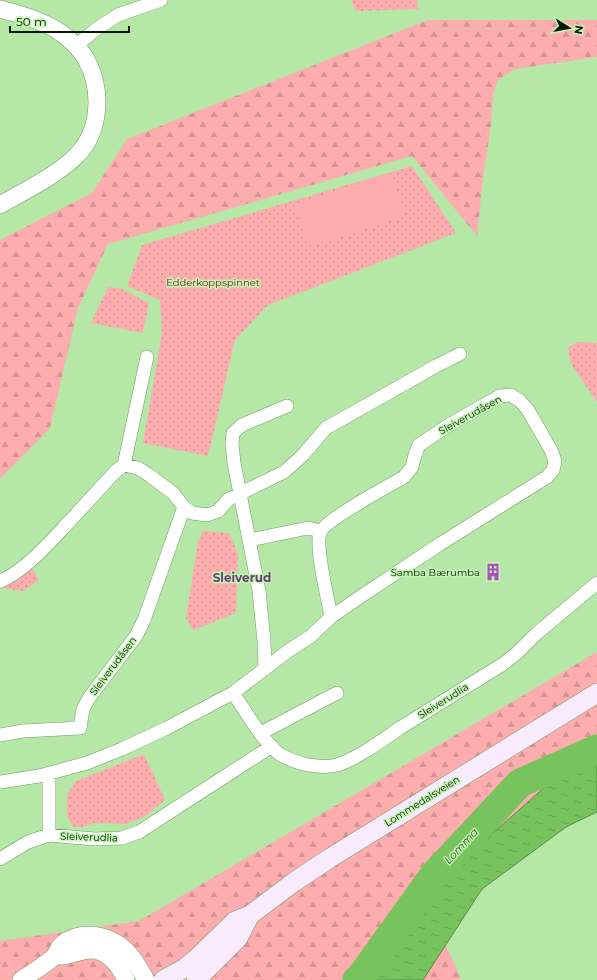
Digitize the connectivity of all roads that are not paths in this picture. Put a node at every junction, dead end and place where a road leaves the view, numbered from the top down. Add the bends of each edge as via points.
1 (161, 0) edge
2 (0, 9) edge
3 (76, 46) junction
4 (0, 204) edge
5 (460, 354) dead end
6 (148, 357) dead end
7 (287, 406) dead end
8 (124, 465) junction
9 (240, 493) junction
10 (184, 507) junction
11 (320, 531) junction
12 (250, 540) junction
13 (0, 581) edge
14 (597, 583) edge
15 (331, 617) junction
16 (265, 668) junction
17 (233, 693) junction
18 (337, 693) dead end
19 (597, 693) edge
20 (261, 733) junction
21 (0, 735) edge
22 (272, 746) junction
23 (49, 774) junction
24 (0, 782) edge
25 (49, 835) junction
26 (0, 859) edge
27 (250, 915) junction
28 (55, 956) junction
29 (21, 980) edge
30 (126, 980) edge
31 (146, 980) edge
32 (163, 980) edge
33 (196, 980) edge

1 - 3 street via 118,15
2 - 3 street via 55,29
3 - 4 street via 87,61 96,90 95,123 87,142 78,155 62,168
5 - 9 street via 326,428 303,455 284,472
6 - 8 street
7 - 9 street via 242,425 233,433 234,463
8 - 10 street via 138,468 149,475 172,493
8 - 13 street via 41,552
9 - 10 street via 229,499 218,511 207,515 192,513
9 - 12 street
10 - 21 street, Sleiverudåsen via 144,620 136,636 89,698 83,709 80,728
11 - 12 street via 308,528
11 - 15 street via 318,544
11 - 15 street, Sleiverudåsen via 332,520 404,477 412,467 419,445 500,396 511,395 520,400 551,450 555,461 553,470 547,477
12 - 16 street via 259,591
14 - 22 street, Sleiverudlia via 503,664 346,762 324,766 306,764 291,760
15 - 16 street, Sleiverudåsen via 311,636
16 - 17 street, Sleiverudåsen
17 - 20 street, Sleiverudlia
17 - 23 street, Sleiverudåsen via 122,749
18 - 20 street
19 - 27 main road, Lommedalsveien via 330,858
20 - 22 street, Sleiverudlia
22 - 25 street, Sleiverudlia via 139,832 122,838 94,839
23 - 24 street, Sleiverudåsen
23 - 25 street
25 - 26 street via 28,842
27 - 32 main road, Lommedalsveien via 235,921 195,960
27 - 33 main road, Lommedalsveien via 238,938
28 - 29 street
28 - 30 street via 64,957 89,950 101,953 111,958
28 - 31 street via 58,948 76,937 103,937 112,940 130,955

